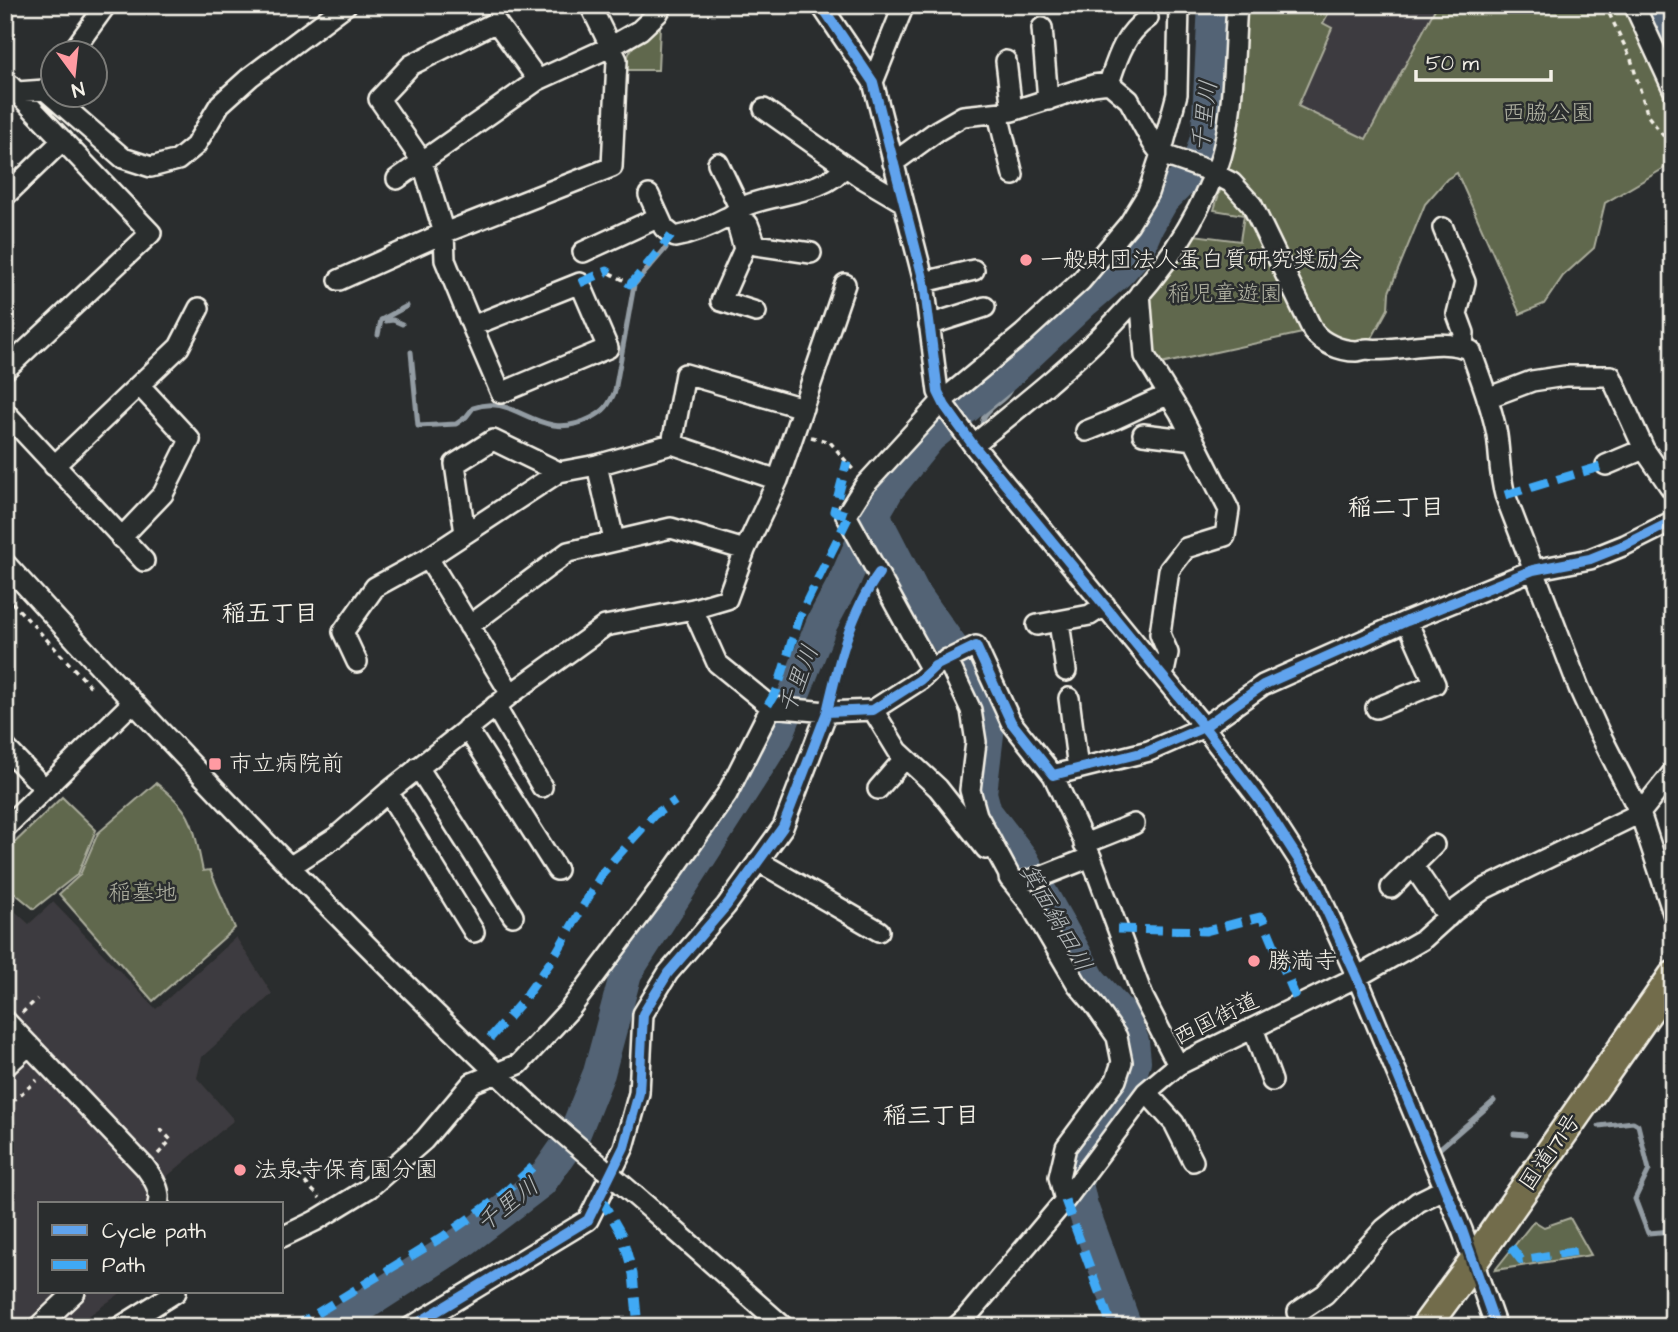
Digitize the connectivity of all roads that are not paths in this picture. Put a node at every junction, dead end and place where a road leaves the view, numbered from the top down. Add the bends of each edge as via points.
1 (106, 5) edge
2 (346, 5) edge
3 (590, 5) edge
4 (662, 5) edge
5 (821, 5) edge
6 (904, 5) edge
7 (1179, 5) edge
8 (1237, 5) edge
9 (1634, 5) edge
10 (1149, 18) dead end
11 (1042, 28) dead end
12 (82, 38) edge
13 (610, 47) junction
14 (1006, 61) dead end
15 (538, 80) junction
16 (873, 82) junction
17 (1110, 83) junction
18 (38, 85) edge
19 (11, 86) edge
20 (1673, 89) edge
21 (1048, 100) junction
22 (73, 108) edge
23 (764, 109) dead end
24 (1005, 112) junction
25 (63, 140) junction
26 (1164, 156) junction
27 (422, 161) junction
28 (718, 163) dead end
29 (893, 163) junction
30 (845, 166) junction
31 (1211, 172) junction
32 (1013, 175) dead end
33 (397, 178) dead end
34 (649, 195) dead end
35 (5, 196) edge
36 (903, 202) junction
37 (739, 209) junction
38 (659, 218) junction
39 (1443, 228) dead end
40 (444, 233) junction
41 (583, 252) dead end
42 (811, 253) dead end
43 (974, 270) dead end
44 (339, 280) dead end
45 (924, 282) junction
46 (845, 284) dead end
47 (1140, 293) junction
48 (985, 307) dead end
49 (199, 308) dead end
50 (756, 312) dead end
51 (929, 325) junction
52 (472, 326) junction
53 (1463, 347) junction
54 (5, 370) edge
55 (139, 385) junction
56 (1168, 396) junction
57 (1487, 398) junction
58 (944, 403) junction
59 (803, 408) junction
60 (5, 412) edge
61 (1086, 431) dead end
62 (1143, 434) dead end
63 (1194, 440) junction
64 (672, 444) junction
65 (971, 444) junction
66 (1644, 449) junction
67 (597, 465) junction
68 (1606, 465) dead end
69 (54, 466) junction
70 (559, 472) junction
71 (778, 480) junction
72 (1673, 491) edge
73 (1673, 521) edge
74 (465, 533) junction
75 (121, 538) junction
76 (614, 540) junction
77 (745, 550) junction
78 (428, 558) junction
79 (144, 561) dead end
80 (5, 563) edge
81 (1534, 570) junction
82 (1105, 605) junction
83 (693, 610) junction
84 (1407, 621) junction
85 (1059, 622) junction
86 (1037, 625) dead end
87 (469, 626) junction
88 (357, 662) dead end
89 (943, 662) junction
90 (1066, 671) dead end
91 (1163, 677) junction
92 (510, 694) junction
93 (1069, 698) dead end
94 (132, 703) junction
95 (495, 706) junction
96 (771, 707) junction
97 (1376, 708) dead end
98 (873, 710) junction
99 (827, 712) junction
100 (1204, 727) junction
101 (467, 728) junction
102 (5, 747) edge
103 (905, 758) junction
104 (418, 767) junction
105 (1078, 768) junction
106 (1673, 772) edge
107 (1053, 775) junction
108 (542, 787) dead end
109 (45, 789) junction
110 (878, 789) dead end
111 (388, 792) junction
112 (1640, 813) junction
113 (1134, 824) dead end
114 (5, 828) edge
115 (1434, 845) dead end
116 (1088, 850) junction
117 (758, 861) junction
118 (290, 866) junction
119 (1413, 866) junction
120 (557, 870) dead end
121 (1018, 883) junction
122 (1391, 888) dead end
123 (1673, 914) edge
124 (513, 916) dead end
125 (1448, 917) junction
126 (879, 931) dead end
127 (474, 932) dead end
128 (1673, 976) edge
129 (1357, 977) junction
130 (12, 1018) edge
131 (1253, 1028) junction
132 (29, 1045) junction
133 (1178, 1065) junction
134 (5, 1067) edge
135 (495, 1072) junction
136 (1272, 1082) dead end
137 (1146, 1092) junction
138 (1193, 1161) dead end
139 (1444, 1189) junction
140 (1065, 1199) junction
141 (159, 1202) edge
142 (284, 1236) edge
143 (1473, 1262) junction
144 (73, 1294) edge
145 (173, 1294) edge
146 (1298, 1312) dead end
147 (38, 1327) edge
148 (120, 1327) edge
149 (411, 1327) edge
150 (784, 1327) edge
151 (956, 1327) edge
152 (1425, 1327) edge
153 (1496, 1327) edge

1 - 12 street
2 - 22 street via 220,104 195,146 178,160 150,167 123,158
3 - 13 street
4 - 13 street via 640,30
5 - 16 street
6 - 16 street
7 - 26 street via 1177,93
8 - 31 street via 1227,125
9 - 20 street
10 - 17 street via 1121,46
11 - 21 street
13 - 15 street
13 - 40 street via 617,60 612,167
14 - 24 street
15 - 27 street
15 - 27 street via 496,22 411,65 379,99
16 - 29 street
17 - 21 street
17 - 26 street via 1129,100
18 - 19 street
19 - 25 street
21 - 24 street
23 - 30 street
24 - 29 street via 963,116
24 - 32 street
25 - 35 street
25 - 54 street via 151,233
26 - 31 street
26 - 58 street via 1129,224 1081,281
27 - 33 street
27 - 40 street
28 - 37 street
29 - 36 street
30 - 36 street
30 - 37 street via 830,180
31 - 47 street via 1182,240
31 - 53 street via 1238,188 1252,205 1321,340 1374,352 1418,345
34 - 38 street
36 - 45 street
37 - 38 street via 675,237
37 - 42 street via 756,245
37 - 50 street via 744,249 721,301
38 - 41 street
39 - 53 street via 1465,282 1457,314
40 - 44 street
40 - 52 street via 445,260
43 - 45 street
45 - 51 street
46 - 59 street
47 - 56 street via 1145,356
47 - 65 street via 1077,358
48 - 51 street
49 - 55 street via 179,347
51 - 58 street via 938,392
52 - 52 street via 580,284 608,348 501,393
53 - 57 street via 1471,351
55 - 69 street
55 - 75 street via 190,440 163,494
56 - 61 street
56 - 63 street
57 - 66 street via 1532,381 1611,376
57 - 81 street via 1504,495
58 - 65 street
58 - 89 street via 865,485 846,515 877,569
59 - 64 street via 685,374
59 - 71 street
60 - 69 street
62 - 63 street
63 - 91 street via 1229,510 1225,536 1186,548 1169,570 1160,634 1168,653
64 - 67 street
64 - 71 street
65 - 82 street
66 - 68 street
66 - 72 street
67 - 70 street
67 - 76 street
69 - 75 street
70 - 74 street
70 - 74 street via 493,440 455,464
71 - 77 street
73 - 81 street via 1590,559
74 - 78 street
75 - 79 street
76 - 77 street via 671,528
76 - 87 street via 568,552
77 - 83 street via 727,599
78 - 87 street
78 - 88 street via 374,587 343,632
80 - 94 street
81 - 84 street
81 - 112 street via 1598,730
82 - 85 street via 1090,615
82 - 91 street
83 - 92 street via 605,626
83 - 96 street via 718,663
84 - 97 street via 1435,684
84 - 100 street via 1264,685
85 - 86 street
85 - 90 street
87 - 92 street
89 - 98 street
89 - 107 street via 976,646 1011,722
89 - 121 street via 971,710 975,742 972,803
91 - 100 street
92 - 95 street
93 - 105 street
94 - 109 street
94 - 118 street
95 - 101 street
95 - 108 street
96 - 99 street
96 - 135 street via 727,794 569,1009 519,1064
98 - 99 street
98 - 103 street
99 - 117 street via 783,827
100 - 105 street via 1149,751
100 - 129 street via 1264,806 1315,885
101 - 104 street
101 - 120 street
102 - 109 street
103 - 110 street
103 - 121 street via 938,788
104 - 111 street
104 - 124 street
105 - 107 street
106 - 112 street, 西国街道
107 - 116 street
109 - 114 street
111 - 118 street via 336,837
111 - 127 street
112 - 123 street
112 - 125 street, 西国街道 via 1484,889
113 - 116 street
115 - 119 street
116 - 121 street via 1043,876
116 - 133 street via 1143,996
117 - 126 street
117 - 149 street via 668,973 643,1014 639,1093 624,1147 588,1220
118 - 135 street
119 - 122 street
119 - 125 street
121 - 140 street via 1077,984 1117,1037 1122,1062 1116,1080 1066,1147 1059,1177
125 - 129 street, 西国街道 via 1422,940
128 - 143 highway, 国道171号
129 - 131 street, 西国街道
129 - 139 street
130 - 132 street
131 - 133 street, 西国街道
131 - 136 street
132 - 134 street
132 - 141 street via 145,1167 155,1181
133 - 137 street, 西国街道
135 - 142 street via 472,1083 424,1140 369,1188
135 - 150 street, bridge
137 - 138 street via 1174,1123
137 - 140 street, 西国街道
139 - 143 street
139 - 146 street via 1418,1202 1384,1229 1325,1294
140 - 151 street, 西国街道
143 - 152 highway, 国道171号
143 - 153 street
144 - 147 street
145 - 148 street

